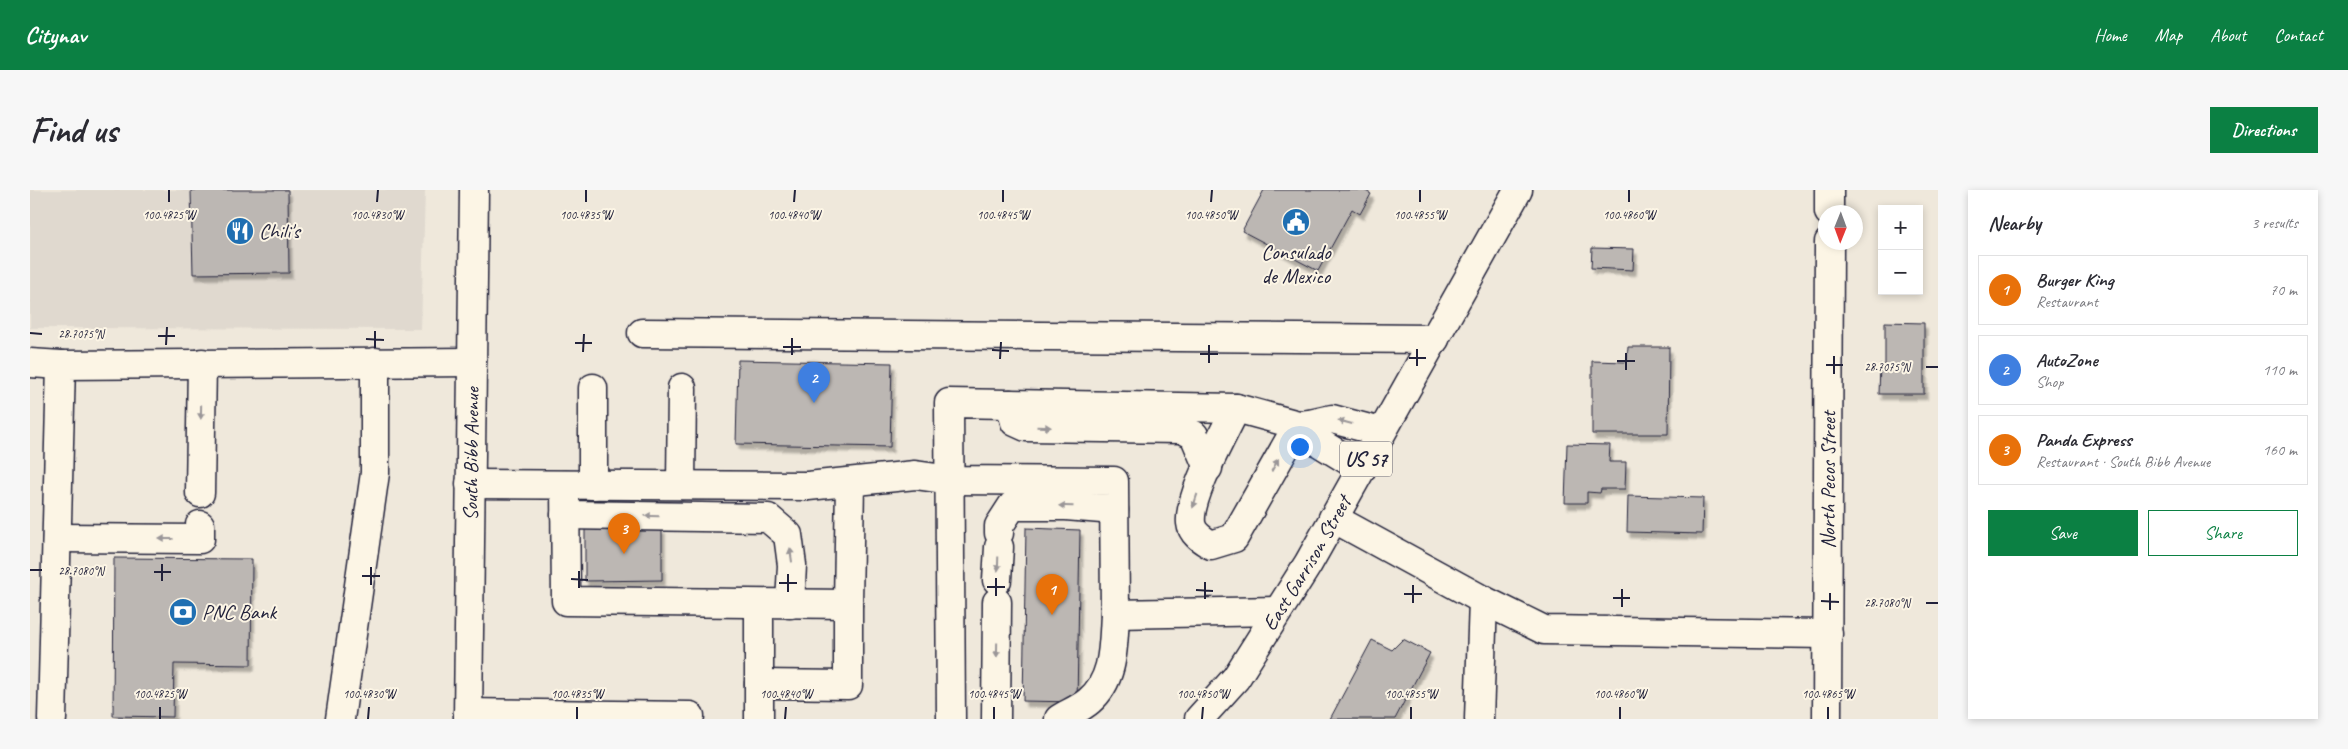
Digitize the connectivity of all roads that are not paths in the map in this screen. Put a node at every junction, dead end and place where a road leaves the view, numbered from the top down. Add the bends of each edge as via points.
1 (474, 190) edge
2 (1518, 190) edge
3 (1830, 190) edge
4 (1829, 205) edge
5 (1829, 250) edge
6 (642, 333) dead end
7 (1435, 339) junction
8 (375, 362) junction
9 (472, 362) junction
10 (30, 363) edge
11 (202, 363) junction
12 (61, 365) junction
13 (593, 388) dead end
14 (682, 388) dead end
15 (1010, 404) junction
16 (1236, 408) junction
17 (1304, 424) junction
18 (1381, 432) junction
19 (1208, 468) junction
20 (1361, 468) junction
21 (951, 480) junction
22 (850, 482) junction
23 (470, 484) junction
24 (565, 485) junction
25 (593, 485) junction
26 (681, 485) junction
27 (200, 493) dead end
28 (1114, 510) junction
29 (565, 515) junction
30 (1333, 518) junction
31 (200, 525) dead end
32 (57, 538) junction
33 (1483, 600) junction
34 (759, 604) junction
35 (790, 604) junction
36 (848, 604) junction
37 (1278, 611) junction
38 (1115, 614) junction
39 (1828, 634) junction
40 (1236, 678) junction
41 (759, 684) junction
42 (468, 716) edge
43 (52, 719) edge
44 (340, 719) edge
45 (690, 719) edge
46 (759, 719) edge
47 (951, 719) edge
48 (996, 719) edge
49 (1059, 719) edge
50 (1199, 719) edge
51 (1212, 719) edge
52 (1479, 719) edge
53 (1827, 719) edge

1 - 9 main road, South Bibb Avenue
2 - 7 main road, East Garrison Street / US 57
3 - 4 main road
5 - 39 main road, North Pecos Street
6 - 7 main road
7 - 18 main road, East Garrison Street / US 57
8 - 9 main road
8 - 11 main road
8 - 44 main road via 375,473
9 - 23 main road, South Bibb Avenue
10 - 12 main road
11 - 12 main road
11 -> 27 main road
12 - 32 main road
13 - 25 main road
14 - 26 main road
15 - 16 main road
15 -> 19 main road via 1015,422 1026,427 1182,429 1194,435
15 - 21 main road via 949,403
16 - 17 main road
16 - 19 main road
18 -> 17 main road via 1332,419
19 -> 17 main road via 1193,505 1191,524 1196,536 1211,545 1234,538
17 - 20 main road via 1320,444
18 - 20 main road, East Garrison Street / US 57
20 - 30 main road, East Garrison Street / US 57
21 - 22 main road via 915,475
21 - 28 main road via 1114,481
21 - 47 main road
22 - 26 main road via 808,486
22 - 36 main road
23 - 24 main road
23 - 42 main road, South Bibb Avenue
24 - 25 main road
24 - 29 main road
25 - 26 main road
28 - 38 main road
28 -> 48 main road via 1012,506 999,526
29 - 34 main road via 566,601
35 -> 29 main road via 792,565 788,535 768,518
30 - 33 main road
30 - 37 main road, East Garrison Street / US 57
31 -> 32 main road via 200,539
32 - 43 main road
33 - 39 main road via 1544,630
33 - 52 main road
34 - 35 main road
34 - 41 main road
35 - 36 main road
36 - 41 main road via 848,686
37 - 38 main road
37 - 40 main road, East Garrison Street / US 57
38 - 49 main road via 1113,656 1107,680 1089,701
39 - 53 main road, North Pecos Street
40 - 50 main road, East Garrison Street / US 57
40 - 51 main road
41 - 46 main road
42 - 45 main road via 690,716

